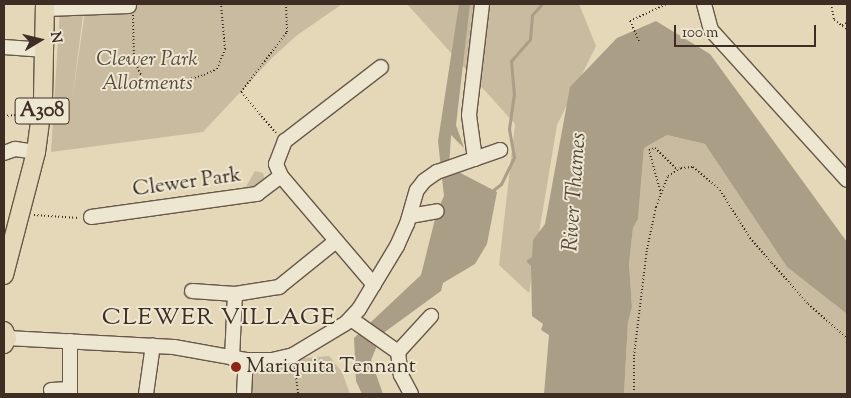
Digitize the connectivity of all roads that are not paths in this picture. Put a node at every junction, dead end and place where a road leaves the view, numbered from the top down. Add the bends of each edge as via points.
1 (482, 4) edge
2 (704, 4) edge
3 (45, 6) edge
4 (129, 6) road end
5 (4, 48) edge
6 (45, 50) junction
7 (381, 67) dead end
8 (500, 150) dead end
9 (36, 152) junction
10 (4, 153) edge
11 (475, 159) junction
12 (282, 176) junction
13 (847, 180) edge
14 (437, 211) dead end
15 (410, 216) junction
16 (91, 217) road end
17 (336, 241) junction
18 (4, 276) edge
19 (374, 285) junction
20 (192, 292) dead end
21 (235, 294) junction
22 (431, 316) dead end
23 (355, 322) junction
24 (5, 338) edge
25 (70, 340) junction
26 (153, 346) junction
27 (401, 348) junction
28 (239, 359) junction
29 (51, 390) dead end
30 (70, 392) edge
31 (146, 394) edge
32 (244, 394) edge
33 (410, 394) edge

1 - 11 street via 469,115
2 - 13 street via 711,30
3 - 4 street
3 - 6 main road, A308
5 - 6 street
6 - 9 main road, A308
7 - 12 street via 286,142 276,164
8 - 11 street
9 - 10 street via 15,149
9 - 18 main road, A308
11 - 15 street via 437,172 416,190
12 - 16 street, Clewer Park via 257,194
12 - 17 street
14 - 15 street
15 - 19 street
17 - 19 street
17 - 21 street via 279,287
19 - 23 street
20 - 21 street
21 - 28 street
22 - 27 street
23 - 27 street via 382,341
23 - 28 street via 293,355 272,360
24 - 25 street
25 - 26 street
25 - 30 street
26 - 28 street
26 - 31 street
27 - 33 street via 401,375
28 - 32 street
29 - 30 street

